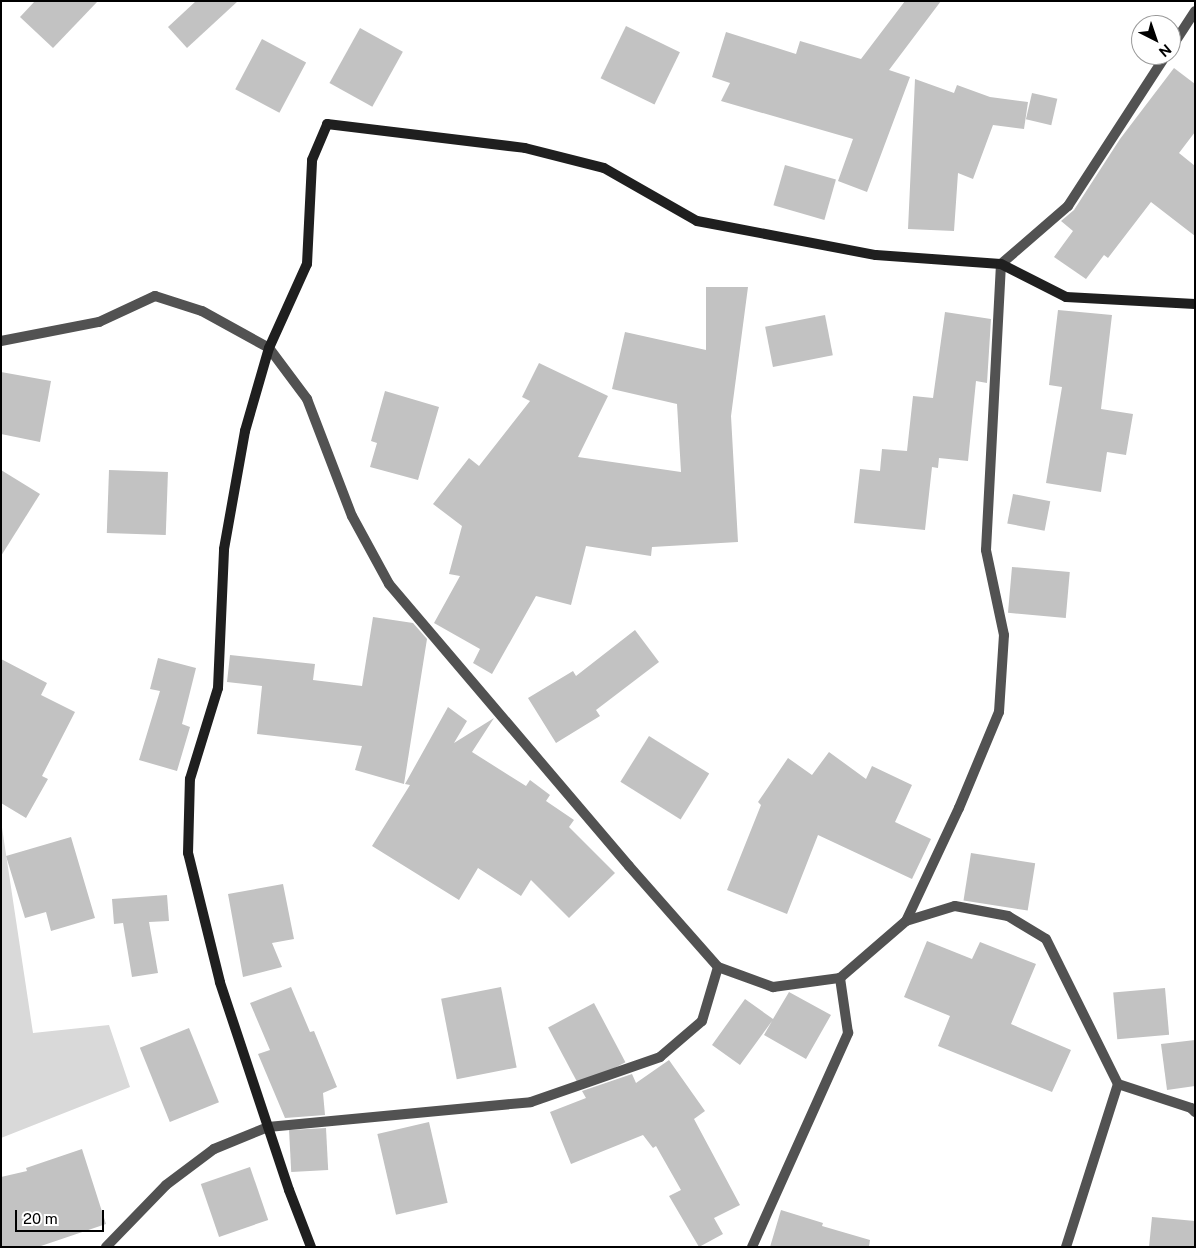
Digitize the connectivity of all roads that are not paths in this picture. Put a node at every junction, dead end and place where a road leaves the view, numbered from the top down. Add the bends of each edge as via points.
1 (1195, 11) edge
2 (1181, 33) edge
3 (1160, 65) edge
4 (1001, 264) junction
5 (1195, 304) edge
6 (1, 341) edge
7 (269, 348) junction
8 (906, 921) junction
9 (718, 967) junction
10 (840, 978) junction
11 (1118, 1084) junction
12 (1195, 1112) edge
13 (268, 1127) junction
14 (106, 1247) edge
15 (311, 1247) edge
16 (752, 1247) edge
17 (1066, 1247) edge

1 - 2 street
3 - 4 street via 1068,206
4 - 5 street via 1066,297
4 - 7 street via 876,255 697,221 604,168 587,163 525,148 327,124 312,160 308,264
4 - 8 street via 986,550 1004,635 999,712
6 - 7 street via 100,322 155,296 202,311
7 - 9 street via 307,399 352,516 389,584
7 - 13 street via 245,431 224,549 218,688 190,779 188,854 220,982
8 - 10 street
8 - 11 street via 955,906 1008,916 1046,939
9 - 10 street via 773,987
9 - 13 street via 702,1021 660,1057 531,1102
10 - 16 street via 848,1033
11 - 12 street
11 - 17 street
13 - 14 street via 214,1149 166,1185
13 - 15 street

